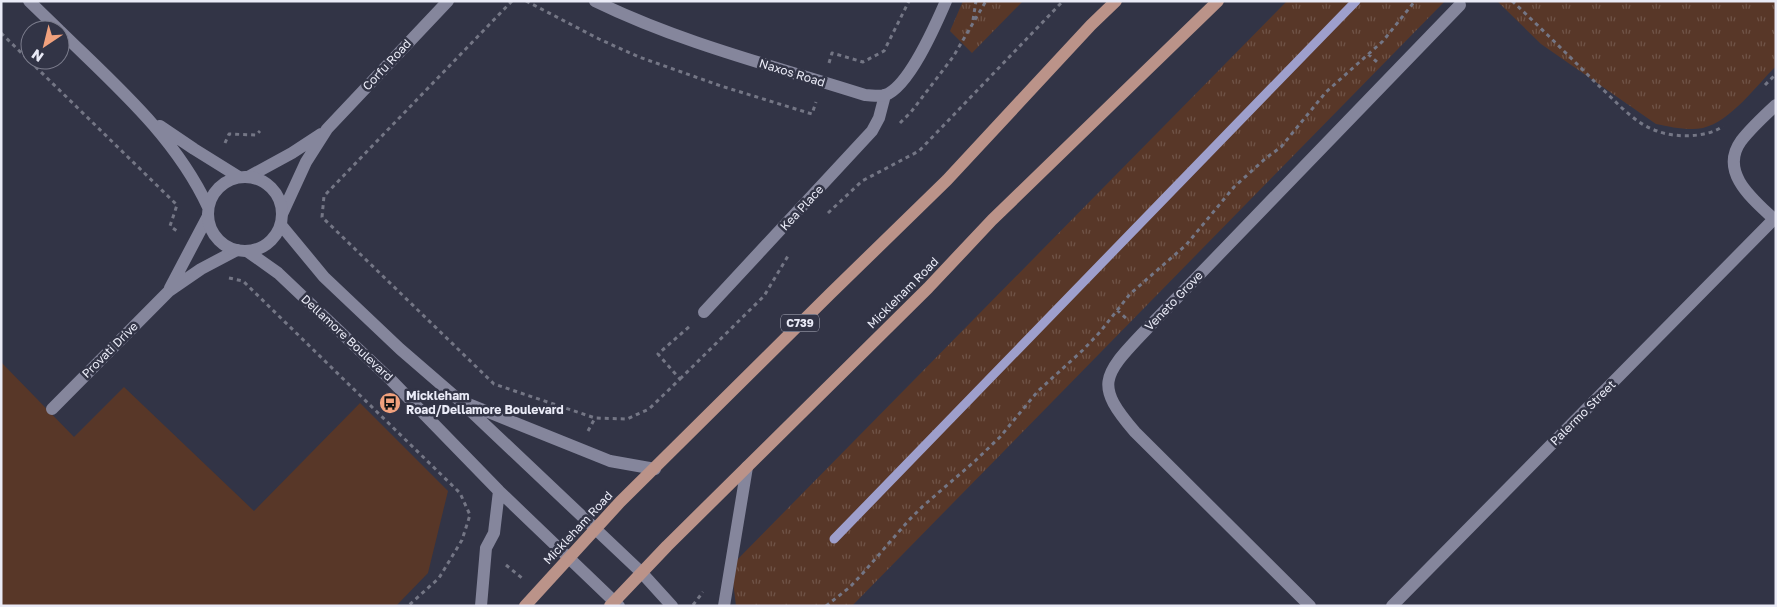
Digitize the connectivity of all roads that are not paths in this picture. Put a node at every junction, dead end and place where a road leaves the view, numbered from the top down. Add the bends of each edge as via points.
1 (29, 1) edge
2 (448, 1) edge
3 (595, 1) edge
4 (946, 1) edge
5 (1116, 1) edge
6 (1218, 1) edge
7 (1460, 5) dead end
8 (48, 20) edge
9 (70, 42) edge
10 (884, 95) junction
11 (1776, 105) edge
12 (150, 119) junction
13 (327, 129) junction
14 (243, 177) junction
15 (208, 211) junction
16 (282, 218) junction
17 (1775, 220) edge
18 (242, 250) junction
19 (169, 291) junction
20 (704, 312) dead end
21 (459, 400) junction
22 (52, 409) dead end
23 (747, 467) junction
24 (655, 469) junction
25 (499, 491) junction
26 (595, 530) junction
27 (569, 558) junction
28 (642, 572) junction
29 (614, 604) edge
30 (481, 606) edge
31 (525, 606) edge
32 (672, 606) edge
33 (724, 606) edge
34 (1310, 606) edge
35 (1392, 606) edge

1 - 8 street
2 - 13 street, Corfu Road
3 - 10 street, Naxos Road via 637,21 697,43 865,95
4 - 10 street via 908,74 901,84
5 - 24 main road, Mickleham Road / C739 via 947,180
6 - 23 main road, Mickleham Road via 992,220
7 - 34 street, Veneto Grove via 1122,355 1110,376 1109,395 1113,404 1135,432
9 - 12 street
10 - 20 street, Kea Place via 880,118 872,131
11 - 17 street via 1741,140 1734,162 1735,174 1741,185
12 - 14 street
12 - 15 street via 198,185
13 - 14 street, Corfu Road via 292,153
13 - 16 street, Corfu Road via 306,162
14 - 15 street via 228,180 219,187 212,196
14 - 16 street via 268,184 280,202
15 - 18 street via 210,228 217,238 226,246
15 - 19 street, Provati Drive
16 - 18 street via 276,235 268,243 258,249
16 - 21 street via 324,277
17 - 35 street, Palermo Street
18 - 19 street, Provati Drive via 210,263
18 - 25 street, Dellamore Boulevard via 278,273 391,380
19 - 22 street, Provati Drive
21 - 24 street via 610,461
21 - 26 street
23 - 28 main road, Mickleham Road
23 - 33 street
24 - 26 main road, Mickleham Road / C739
25 - 27 street, Dellamore Boulevard
25 - 30 street via 494,533 486,548
26 - 27 main road, Mickleham Road / C739
26 - 28 street
27 - 29 street, Dellamore Boulevard
27 - 31 main road, Mickleham Road / C739
28 - 29 main road, Mickleham Road
28 - 32 street

